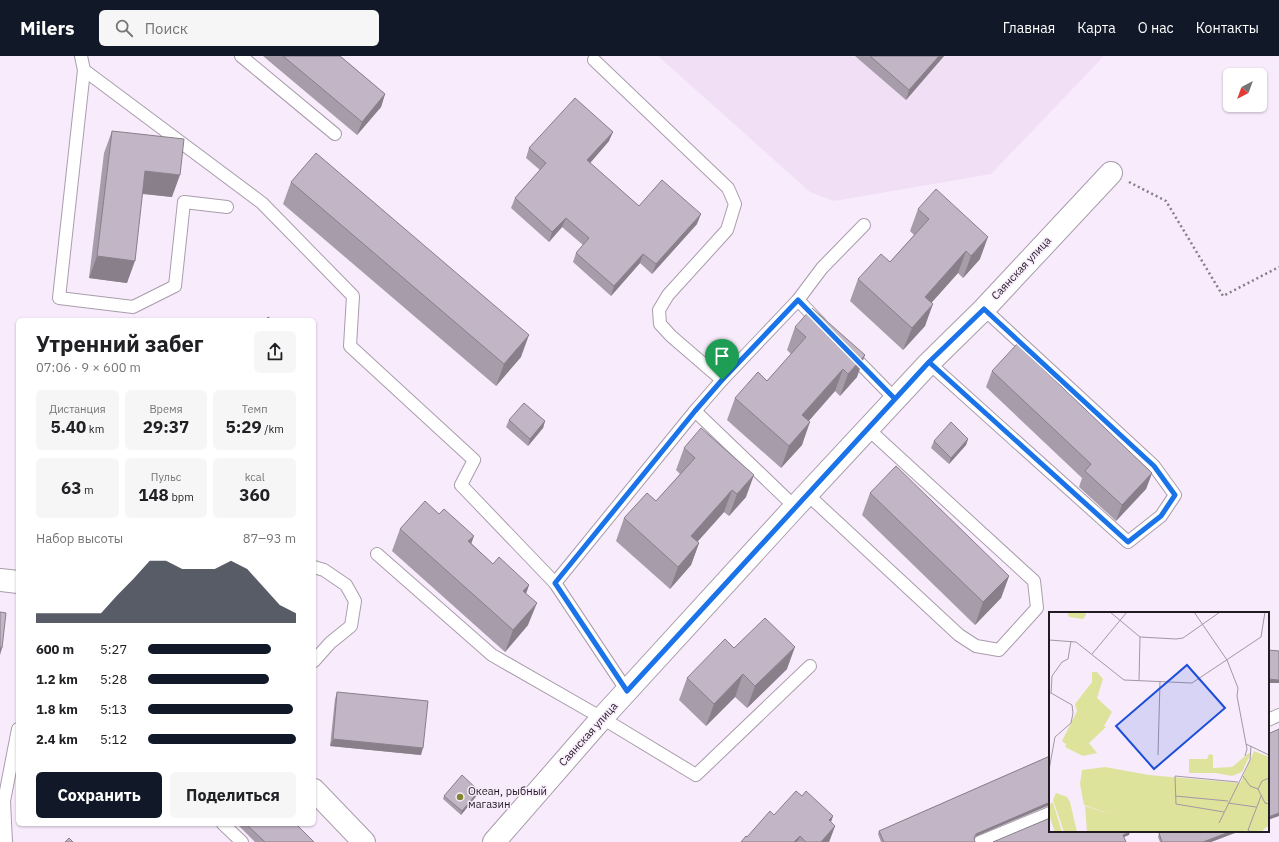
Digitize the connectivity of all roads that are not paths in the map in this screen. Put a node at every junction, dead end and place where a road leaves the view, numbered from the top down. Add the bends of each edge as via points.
1 (81, 56) edge
2 (241, 56) edge
3 (594, 60) dead end
4 (84, 70) junction
5 (335, 134) dead end
6 (1110, 172) road end
7 (227, 207) dead end
8 (864, 225) dead end
9 (798, 300) junction
10 (984, 309) junction
11 (830, 333) edge
12 (841, 344) edge
13 (929, 362) junction
14 (722, 380) junction
15 (895, 399) junction
16 (695, 411) junction
17 (868, 429) junction
18 (801, 501) junction
19 (377, 554) dead end
20 (316, 568) edge
21 (0, 580) edge
22 (16, 582) edge
23 (555, 583) junction
24 (316, 659) edge
25 (810, 666) dead end
26 (627, 691) junction
27 (1279, 715) edge
28 (602, 718) junction
29 (1269, 720) edge
30 (16, 739) edge
31 (316, 792) edge
32 (1049, 813) edge
33 (225, 826) edge
34 (6, 842) edge
35 (242, 842) edge
36 (364, 842) edge
37 (494, 842) edge
38 (980, 842) edge

1 - 4 lane
2 - 5 lane
3 - 14 lane via 728,188 735,204 727,230 668,295 659,310 660,324
4 - 7 lane via 59,298 133,307 175,286 184,202
4 - 23 lane via 262,203 353,296 350,346 474,460 461,485
6 - 10 street, Саянская улица
8 - 9 lane via 822,268
9 - 11 lane
9 - 14 lane
10 - 13 street, Саянская улица
10 - 13 lane via 1154,466 1175,495 1161,516 1128,542
12 - 15 lane
13 - 15 street, Саянская улица
14 - 16 lane
15 - 17 street, Саянская улица
16 - 18 lane
16 - 23 lane
17 - 18 street, Саянская улица
17 - 18 lane via 1034,581 1038,608 1000,650 976,646 959,635
18 - 26 street, Саянская улица
19 - 28 lane via 492,656
20 - 24 lane via 346,585 355,601 351,626
21 - 22 street
23 - 26 lane
25 - 28 lane via 696,775
26 - 28 street, Саянская улица
27 - 29 lane
28 - 37 street, Саянская улица
30 - 34 lane via 4,802
31 - 36 street
32 - 38 lane
33 - 35 lane

